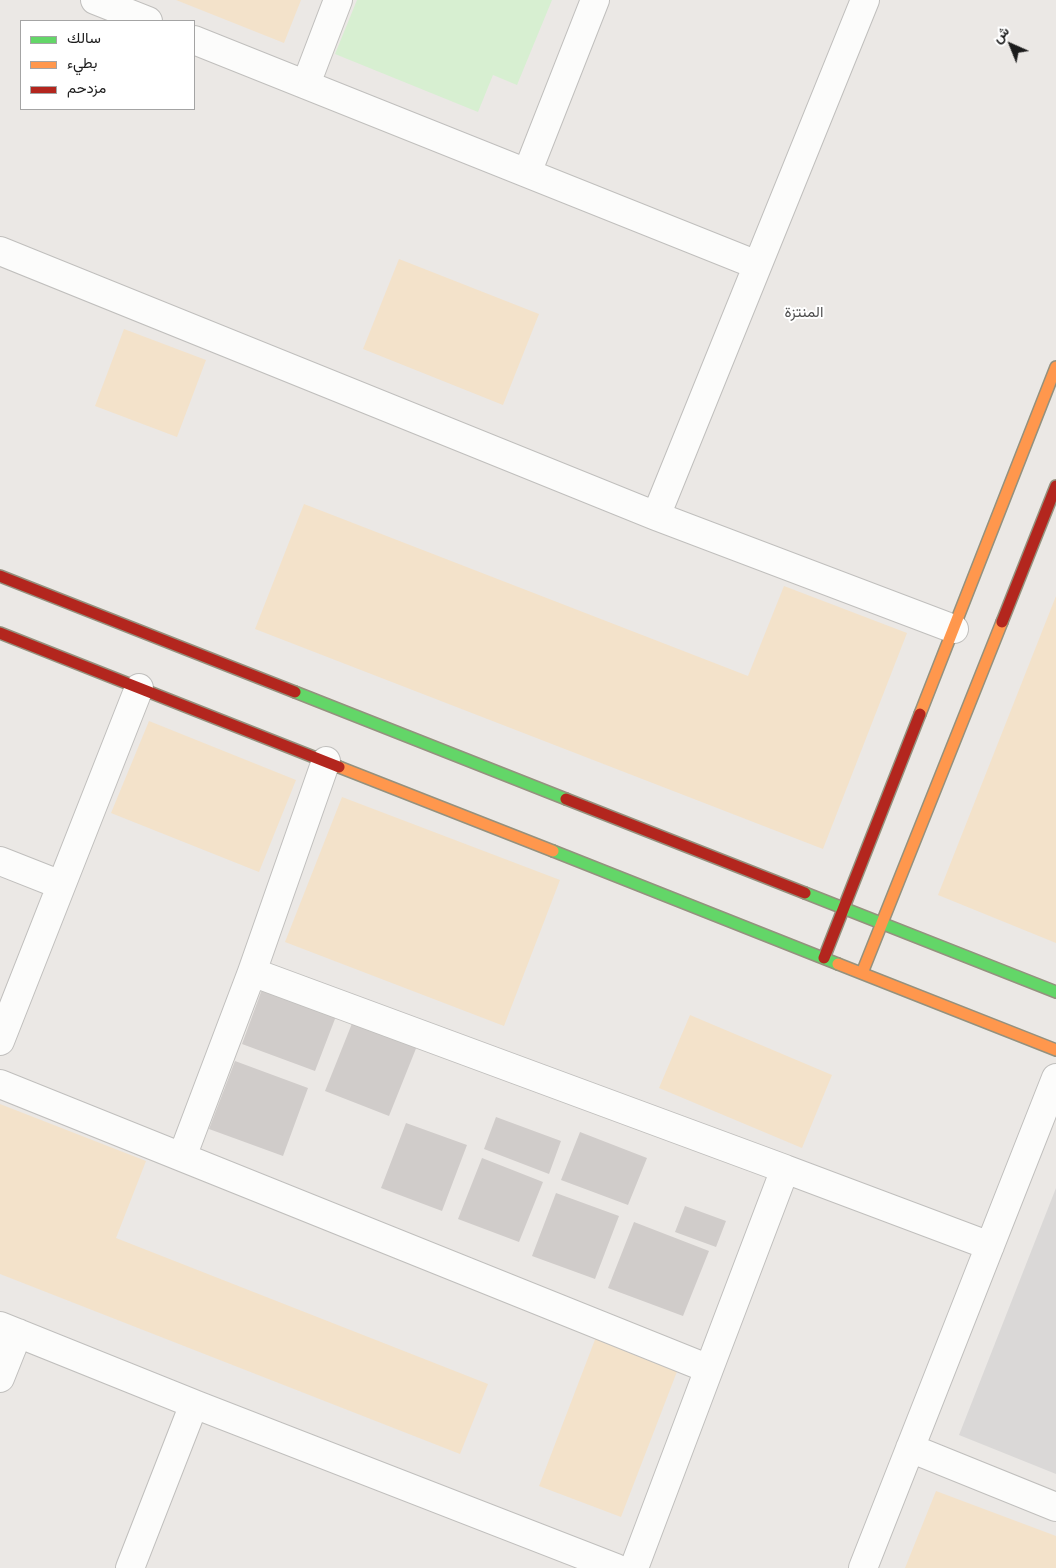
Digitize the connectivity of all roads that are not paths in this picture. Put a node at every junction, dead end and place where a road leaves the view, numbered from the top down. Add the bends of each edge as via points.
1 (95, 0) edge
2 (338, 0) edge
3 (596, 0) edge
4 (865, 0) edge
5 (145, 20) edge
6 (195, 40) edge
7 (306, 84) junction
8 (527, 173) junction
9 (0, 252) edge
10 (758, 265) junction
11 (1056, 367) edge
12 (1056, 486) edge
13 (656, 516) junction
14 (0, 576) edge
15 (954, 629) junction
16 (0, 633) edge
17 (139, 688) junction
18 (326, 761) junction
19 (0, 861) edge
20 (61, 885) junction
21 (844, 908) junction
22 (882, 923) junction
23 (824, 958) junction
24 (252, 972) junction
25 (862, 973) junction
26 (1056, 992) edge
27 (0, 1041) edge
28 (1056, 1050) edge
29 (1056, 1078) edge
30 (0, 1084) edge
31 (182, 1157) junction
32 (785, 1169) junction
33 (990, 1246) junction
34 (9, 1329) edge
35 (708, 1369) junction
36 (0, 1378) edge
37 (194, 1404) junction
38 (910, 1448) junction
39 (1056, 1506) edge
40 (130, 1568) edge
41 (616, 1568) edge
42 (634, 1568) edge
43 (863, 1568) edge

1 - 5 street
2 - 7 street
3 - 8 street
4 - 10 street
6 - 7 street
7 - 8 street
8 - 10 street
9 - 13 street
10 - 13 street
11 - 15 main road
12 - 22 main road
13 - 15 street
14 - 21 main road
15 - 21 main road
16 - 17 main road
17 - 18 main road
17 - 20 street
18 - 23 main road
18 - 24 street
19 - 20 street
20 - 27 street
21 - 22 main road
21 - 23 main road
22 - 25 main road
22 - 26 main road
23 - 25 main road
24 - 31 street
24 - 32 street
25 - 28 main road
29 - 33 street
30 - 31 street
31 - 35 street
32 - 33 street
32 - 35 street
33 - 38 street
34 - 36 street
34 - 37 street
35 - 42 street
37 - 40 street
37 - 41 street
38 - 39 street
38 - 43 street

